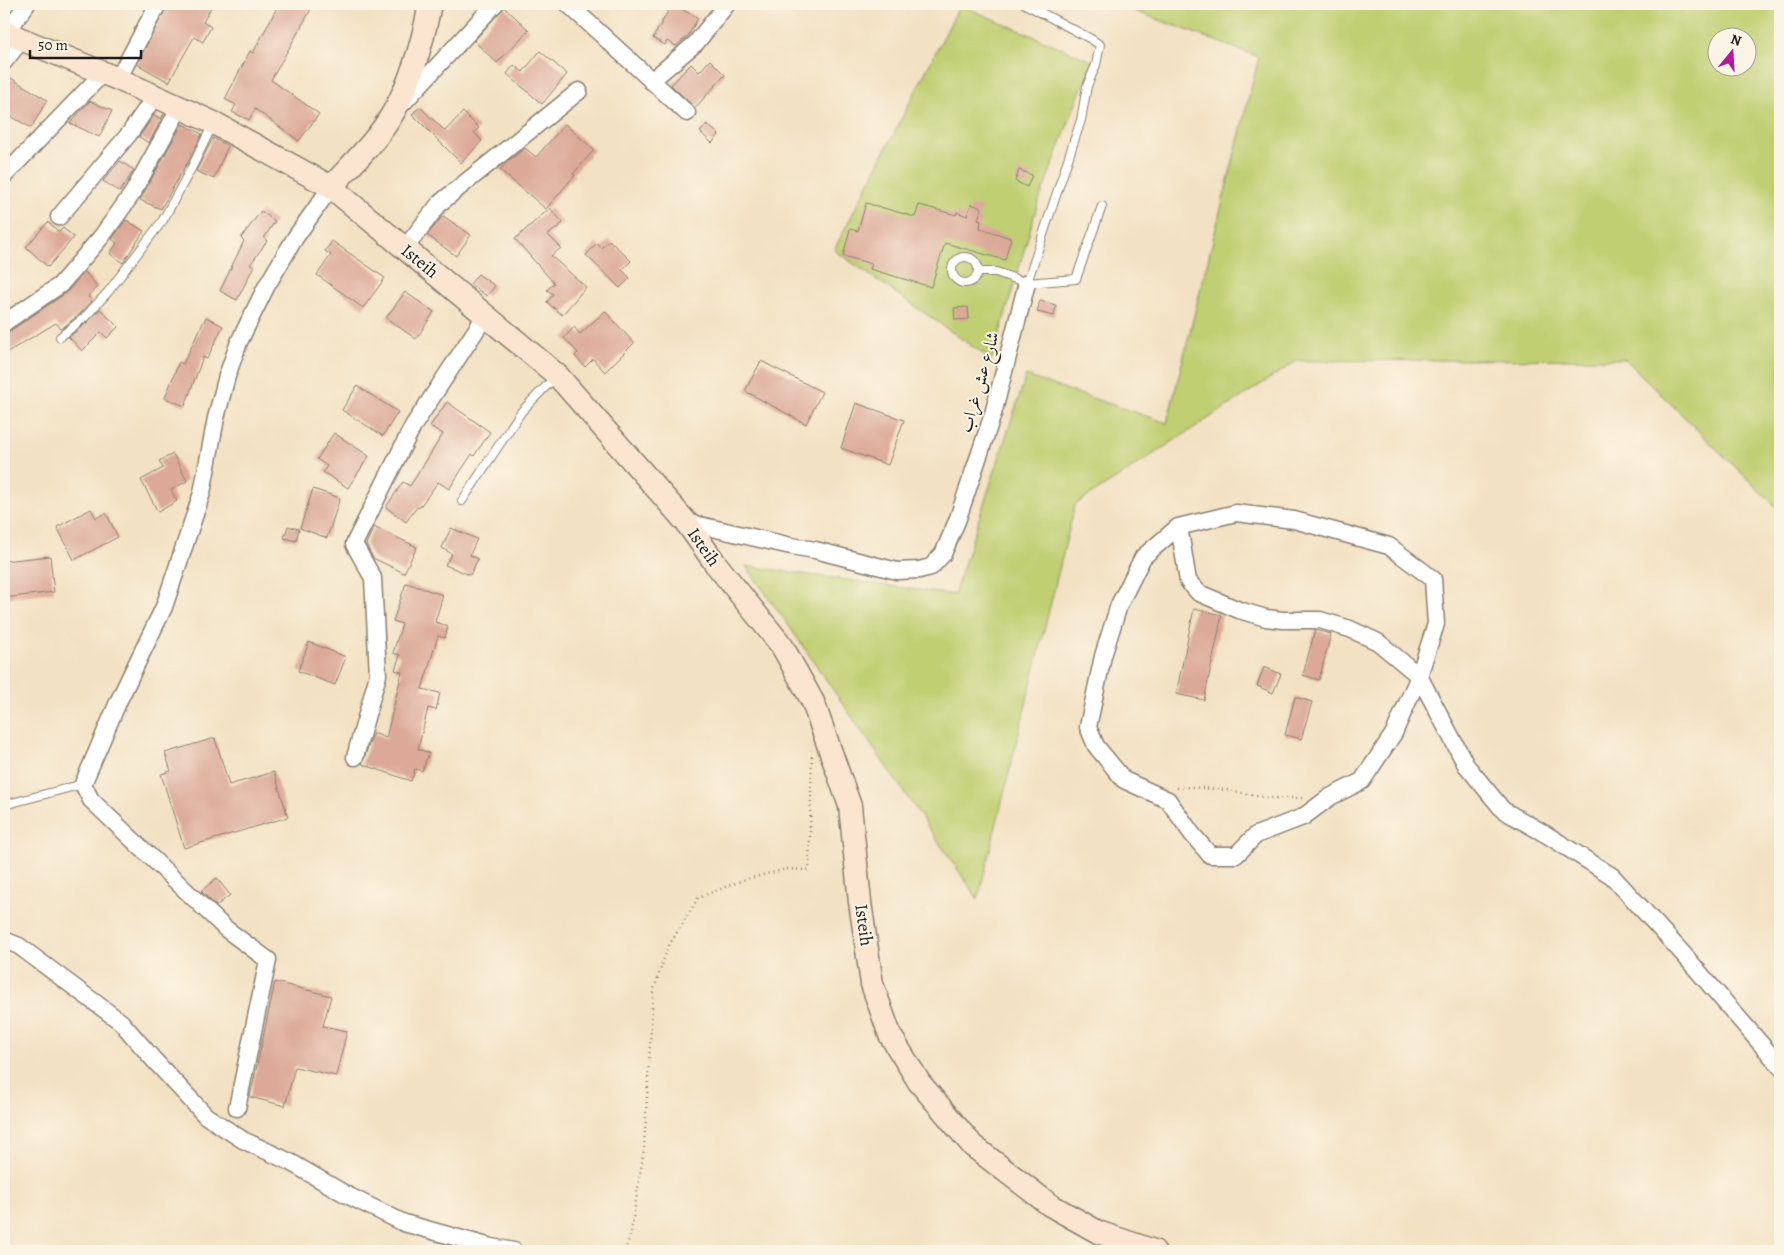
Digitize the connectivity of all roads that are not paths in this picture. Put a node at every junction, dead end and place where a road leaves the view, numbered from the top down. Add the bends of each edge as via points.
1 (27, 4) edge
2 (158, 4) edge
3 (430, 4) edge
4 (495, 4) edge
5 (568, 4) edge
6 (727, 4) edge
7 (1024, 4) edge
8 (11, 35) edge
9 (4, 62) edge
10 (110, 76) junction
11 (651, 80) junction
12 (579, 91) dead end
13 (155, 96) junction
14 (180, 107) junction
15 (393, 114) junction
16 (687, 114) dead end
17 (214, 123) junction
18 (4, 176) edge
19 (331, 187) junction
20 (1102, 206) dead end
21 (59, 217) dead end
22 (405, 248) junction
23 (978, 272) dead end
24 (1027, 283) junction
25 (486, 315) junction
26 (4, 323) edge
27 (60, 337) dead end
28 (557, 375) junction
29 (462, 501) dead end
30 (686, 522) junction
31 (1178, 528) junction
32 (1419, 676) junction
33 (355, 757) dead end
34 (83, 784) junction
35 (4, 805) edge
36 (4, 940) edge
37 (1780, 1066) edge
38 (237, 1108) dead end
39 (514, 1251) edge
40 (1154, 1251) edge

1 - 8 street
2 - 10 street
3 - 15 street via 410,79
4 - 15 street
5 - 11 street
6 - 11 street via 696,43
7 - 24 lane, شارع عش غراب via 1100,45 1087,86 1081,120
8 - 9 street
8 - 10 street, Isteih
10 - 13 street, Isteih
10 - 18 street
11 - 16 street
12 - 22 street via 440,203
13 - 14 street, Isteih
13 - 21 street via 129,134
14 - 17 street, Isteih
14 - 26 street via 132,194 102,236 60,285
15 - 19 street via 370,146
17 - 19 street, Isteih
17 - 27 lane via 164,220 108,292 85,317
19 - 22 street, Isteih
19 - 34 street via 294,238 239,342 216,418 202,493 164,607
20 - 24 lane via 1076,279
22 - 25 street, Isteih
23 - 24 lane via 996,272
24 - 30 street, شارع عش غراب via 993,414 957,521 943,554 931,567 897,571
25 - 28 street, Isteih
25 - 33 street via 413,426 354,544 373,578 378,675
28 - 29 lane via 521,412
28 - 30 street, Isteih
30 - 40 street, Isteih via 782,646 813,702 850,806 872,984 890,1035 919,1082 974,1146 1050,1205 1098,1232
31 - 32 street via 1188,581 1199,593 1266,618 1320,620 1350,628 1378,642
31 - 32 street via 1236,513 1294,520 1389,546 1433,579 1436,624
31 - 32 street via 1143,558 1119,605 1103,656 1088,727 1096,746 1124,780 1168,800 1210,855 1236,855 1256,835 1303,817 1330,797 1362,781 1394,733
32 - 37 street via 1466,765 1503,810 1612,876
34 - 35 lane
34 - 38 street via 91,800 218,922 268,960
36 - 39 street via 19,946 121,1022 206,1116 243,1140 404,1223

